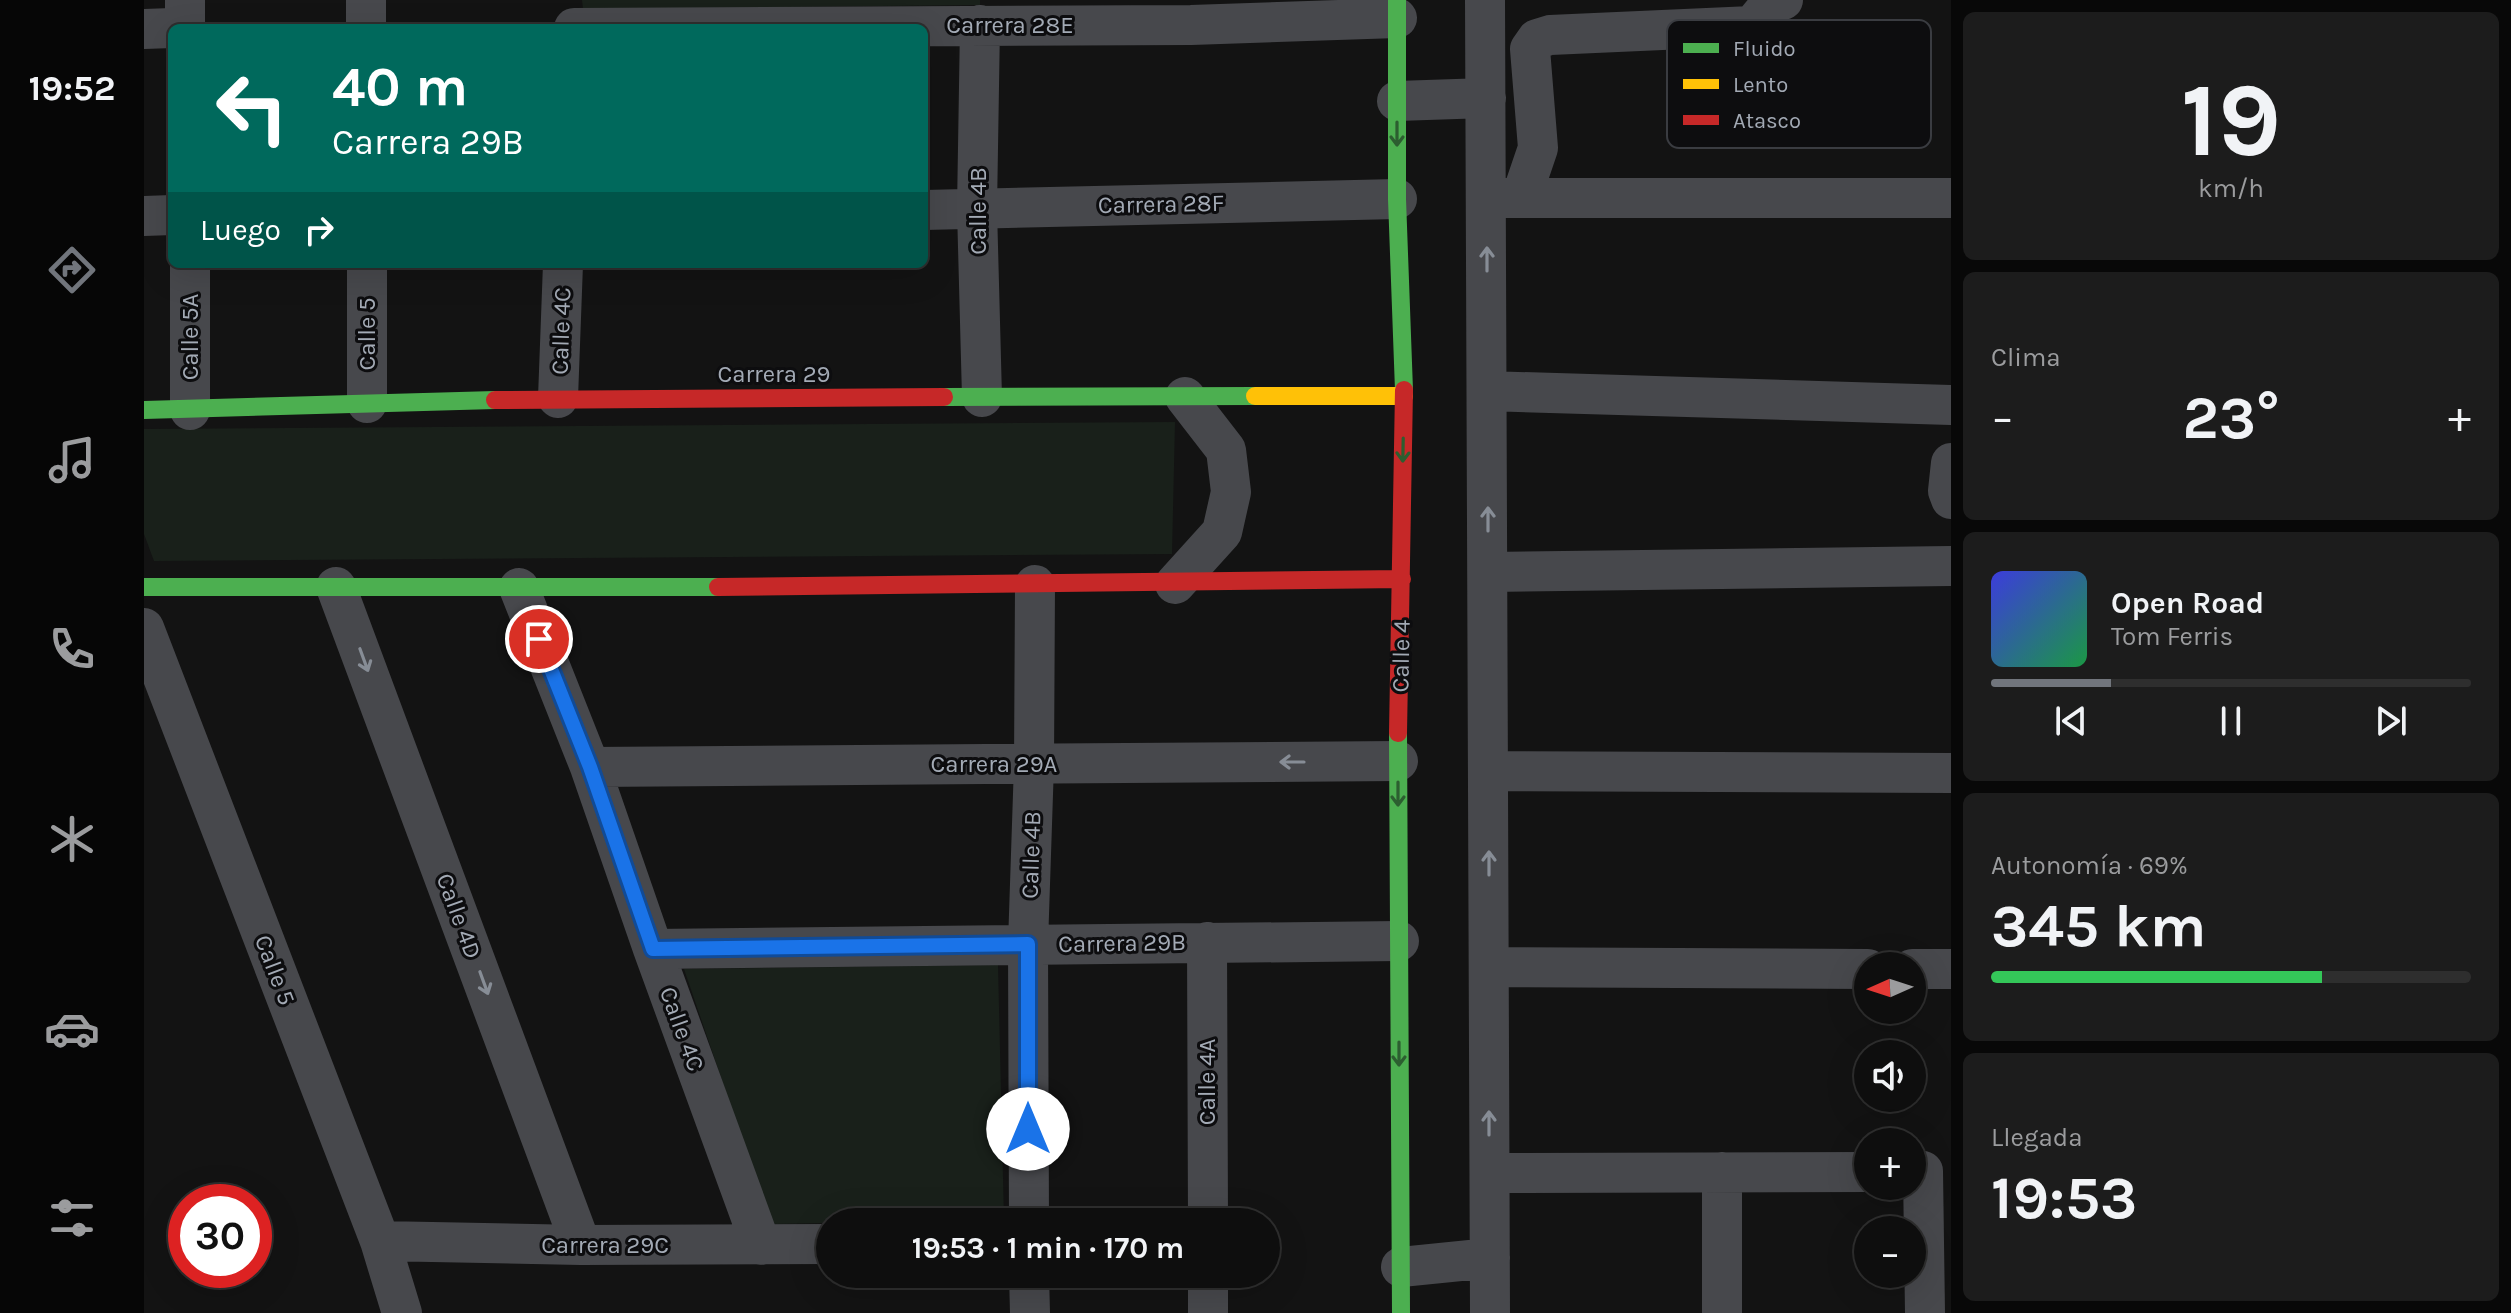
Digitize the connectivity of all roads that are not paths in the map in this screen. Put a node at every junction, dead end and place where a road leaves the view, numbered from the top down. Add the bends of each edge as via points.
1 (185, 0) edge
2 (366, 0) edge
3 (565, 0) edge
4 (1485, 0) edge
5 (1783, 0) edge
6 (1397, 9) edge
7 (1191, 12) edge
8 (996, 16) edge
9 (1757, 20) edge
10 (185, 24) edge
11 (366, 24) edge
12 (566, 24) edge
13 (715, 24) edge
14 (168, 28) edge
15 (144, 29) edge
16 (1667, 30) edge
17 (1486, 98) junction
18 (1397, 101) junction
19 (1503, 198) junction
20 (1951, 198) edge
21 (1397, 199) junction
22 (977, 209) junction
23 (928, 210) edge
24 (168, 215) edge
25 (144, 216) edge
26 (190, 268) edge
27 (367, 268) edge
28 (563, 268) edge
29 (1487, 391) junction
30 (1404, 396) junction
31 (982, 397) junction
32 (1185, 397) junction
33 (558, 398) junction
34 (367, 403) junction
35 (1951, 405) edge
36 (144, 410) edge
37 (190, 410) junction
38 (1951, 463) edge
39 (1951, 499) edge
40 (1951, 566) edge
41 (1488, 572) junction
42 (1402, 579) junction
43 (1175, 584) junction
44 (1035, 585) junction
45 (144, 587) edge
46 (336, 587) junction
47 (519, 588) junction
48 (144, 628) edge
49 (1398, 761) junction
50 (1034, 764) junction
51 (590, 767) junction
52 (1488, 771) junction
53 (1951, 773) edge
54 (1399, 941) junction
55 (1207, 942) junction
56 (1028, 944) junction
57 (653, 949) junction
58 (1489, 967) junction
59 (1854, 969) edge
60 (1926, 969) edge
61 (1951, 969) edge
62 (1929, 1171) edge
63 (1722, 1172) junction
64 (1854, 1172) edge
65 (1490, 1173) junction
66 (1029, 1208) edge
67 (1208, 1208) edge
68 (380, 1241) junction
69 (816, 1244) edge
70 (581, 1245) junction
71 (761, 1245) junction
72 (1490, 1258) junction
73 (1401, 1267) junction
74 (1029, 1288) edge
75 (1208, 1288) edge
76 (402, 1313) edge
77 (1030, 1313) edge
78 (1208, 1313) edge
79 (1401, 1313) edge
80 (1490, 1313) edge
81 (1722, 1313) edge
82 (1925, 1313) edge

1 - 10 street
2 - 11 street
3 - 12 street
4 - 17 street
5 - 9 street via 1772,2
6 - 7 street, Carrera 28E
6 - 18 street, Calle 4
7 - 8 street, Carrera 28E
8 - 13 street, Carrera 28E
8 - 22 street, Calle 4B
14 - 15 street
16 - 19 street via 1537,39 1530,49 1538,148
17 - 18 street
17 - 19 street
18 -> 21 street, Calle 4
19 - 20 street
29 -> 19 street
21 - 22 street, Carrera 28F
21 - 30 street, Calle 4
22 - 23 street, Carrera 28F
22 - 31 street, Calle 4B
24 - 25 street
26 - 37 street, Calle 5A
27 - 34 street, Calle 5
28 - 33 street, Calle 4C
29 - 35 street
41 -> 29 street
30 - 32 street, Carrera 29
30 -> 42 street, Calle 4
31 - 32 street, Carrera 29
31 - 33 street, Carrera 29
32 - 43 street via 1226,450 1231,492 1222,532
33 - 34 street, Carrera 29
34 - 37 street, Carrera 29
36 - 37 street, Carrera 29
38 - 39 street
40 - 41 street
41 - 52 street
42 - 43 street
42 - 49 street, Calle 4
43 - 44 street
44 - 47 street
44 - 50 street, Calle 4B
45 - 46 street
46 - 47 street
46 -> 70 street, Calle 4D
47 - 51 street, Calle 4C
48 - 68 street, Calle 5
49 -> 50 street, Carrera 29A
49 -> 54 street, Calle 4
50 - 51 street, Carrera 29A
50 - 56 street, Calle 4B
51 - 57 street, Calle 4C
52 - 53 street
58 -> 52 street
54 - 55 street, Carrera 29B
54 -> 73 street, Calle 4
55 - 56 street, Carrera 29B
55 - 67 street, Calle 4A
56 - 57 street, Carrera 29B
56 - 66 street, Calle 4B
57 - 71 street, Calle 4C
58 - 59 street
65 -> 58 street
60 - 61 street
62 - 82 street
63 - 64 street
63 - 65 street
63 - 81 street
65 - 72 street
68 - 70 street, Carrera 29C
68 - 76 street, Calle 5
69 - 71 street, Carrera 29C
70 - 71 street, Carrera 29C
72 - 73 street
72 - 80 street
73 - 79 street, Calle 4
74 - 77 street
75 - 78 street

